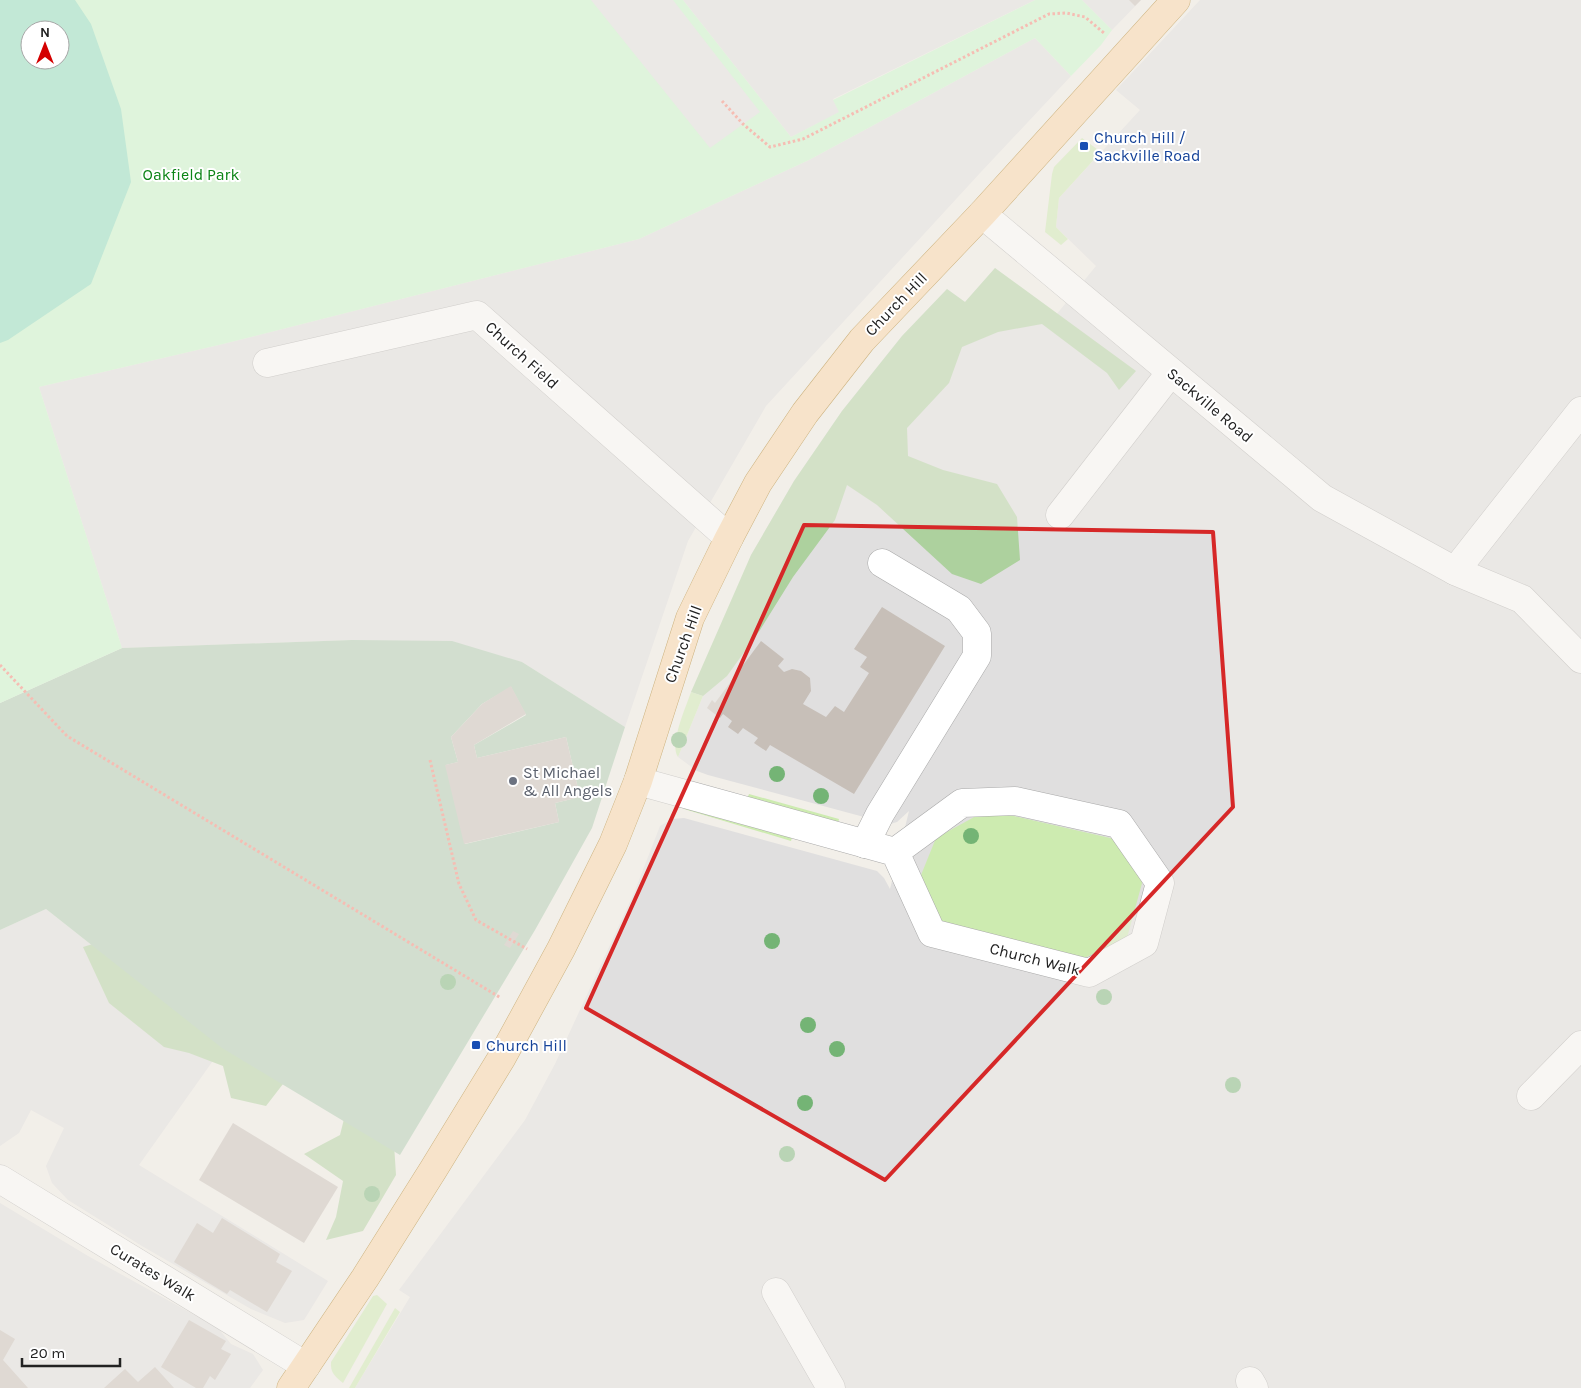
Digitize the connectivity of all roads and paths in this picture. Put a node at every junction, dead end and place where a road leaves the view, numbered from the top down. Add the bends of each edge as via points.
1 (1176, 0) edge
2 (1127, 54) junction
3 (722, 101) dead end
4 (982, 214) junction
5 (267, 362) dead end
6 (1171, 372) junction
7 (1581, 411) edge
8 (1060, 514) dead end
9 (729, 538) junction
10 (882, 563) dead end
11 (1455, 571) junction
12 (1581, 659) edge
13 (0, 665) edge
14 (430, 760) dead end
15 (638, 781) junction
16 (865, 844) junction
17 (895, 852) junction
18 (553, 964) junction
19 (526, 1012) junction
20 (1581, 1045) edge
21 (1531, 1096) dead end
22 (0, 1179) edge
23 (776, 1292) dead end
24 (306, 1366) junction
25 (290, 1388) edge
26 (831, 1388) edge

1 - 2 main road, Church Hill
2 - 3 path via 1085,16 1048,14 803,139 770,147
2 - 4 main road, Church Hill
4 - 6 street, Sackville Road
4 - 9 main road, Church Hill via 862,340 811,405 758,483
5 - 9 street, Church Field via 478,315
6 - 8 street
6 - 11 street, Sackville Road via 1322,498
7 - 11 street
9 - 15 main road, Church Hill via 690,618
10 - 16 street via 959,609 977,633 977,656
11 - 12 street, Sackville Road via 1522,599
13 - 19 path via 68,736 466,979
14 - 18 path via 459,884 476,920
15 - 16 street
15 - 18 main road, Church Hill via 613,844
16 - 17 street
17 - 17 street, Church Walk via 962,803 1014,801 1119,824 1160,883 1144,943 1089,973 932,933
18 - 19 main road, Church Hill
19 - 24 main road, Church Hill via 501,1059 412,1203
20 - 21 street
22 - 24 street, Curates Walk
23 - 26 street
24 - 25 main road, Church Hill

